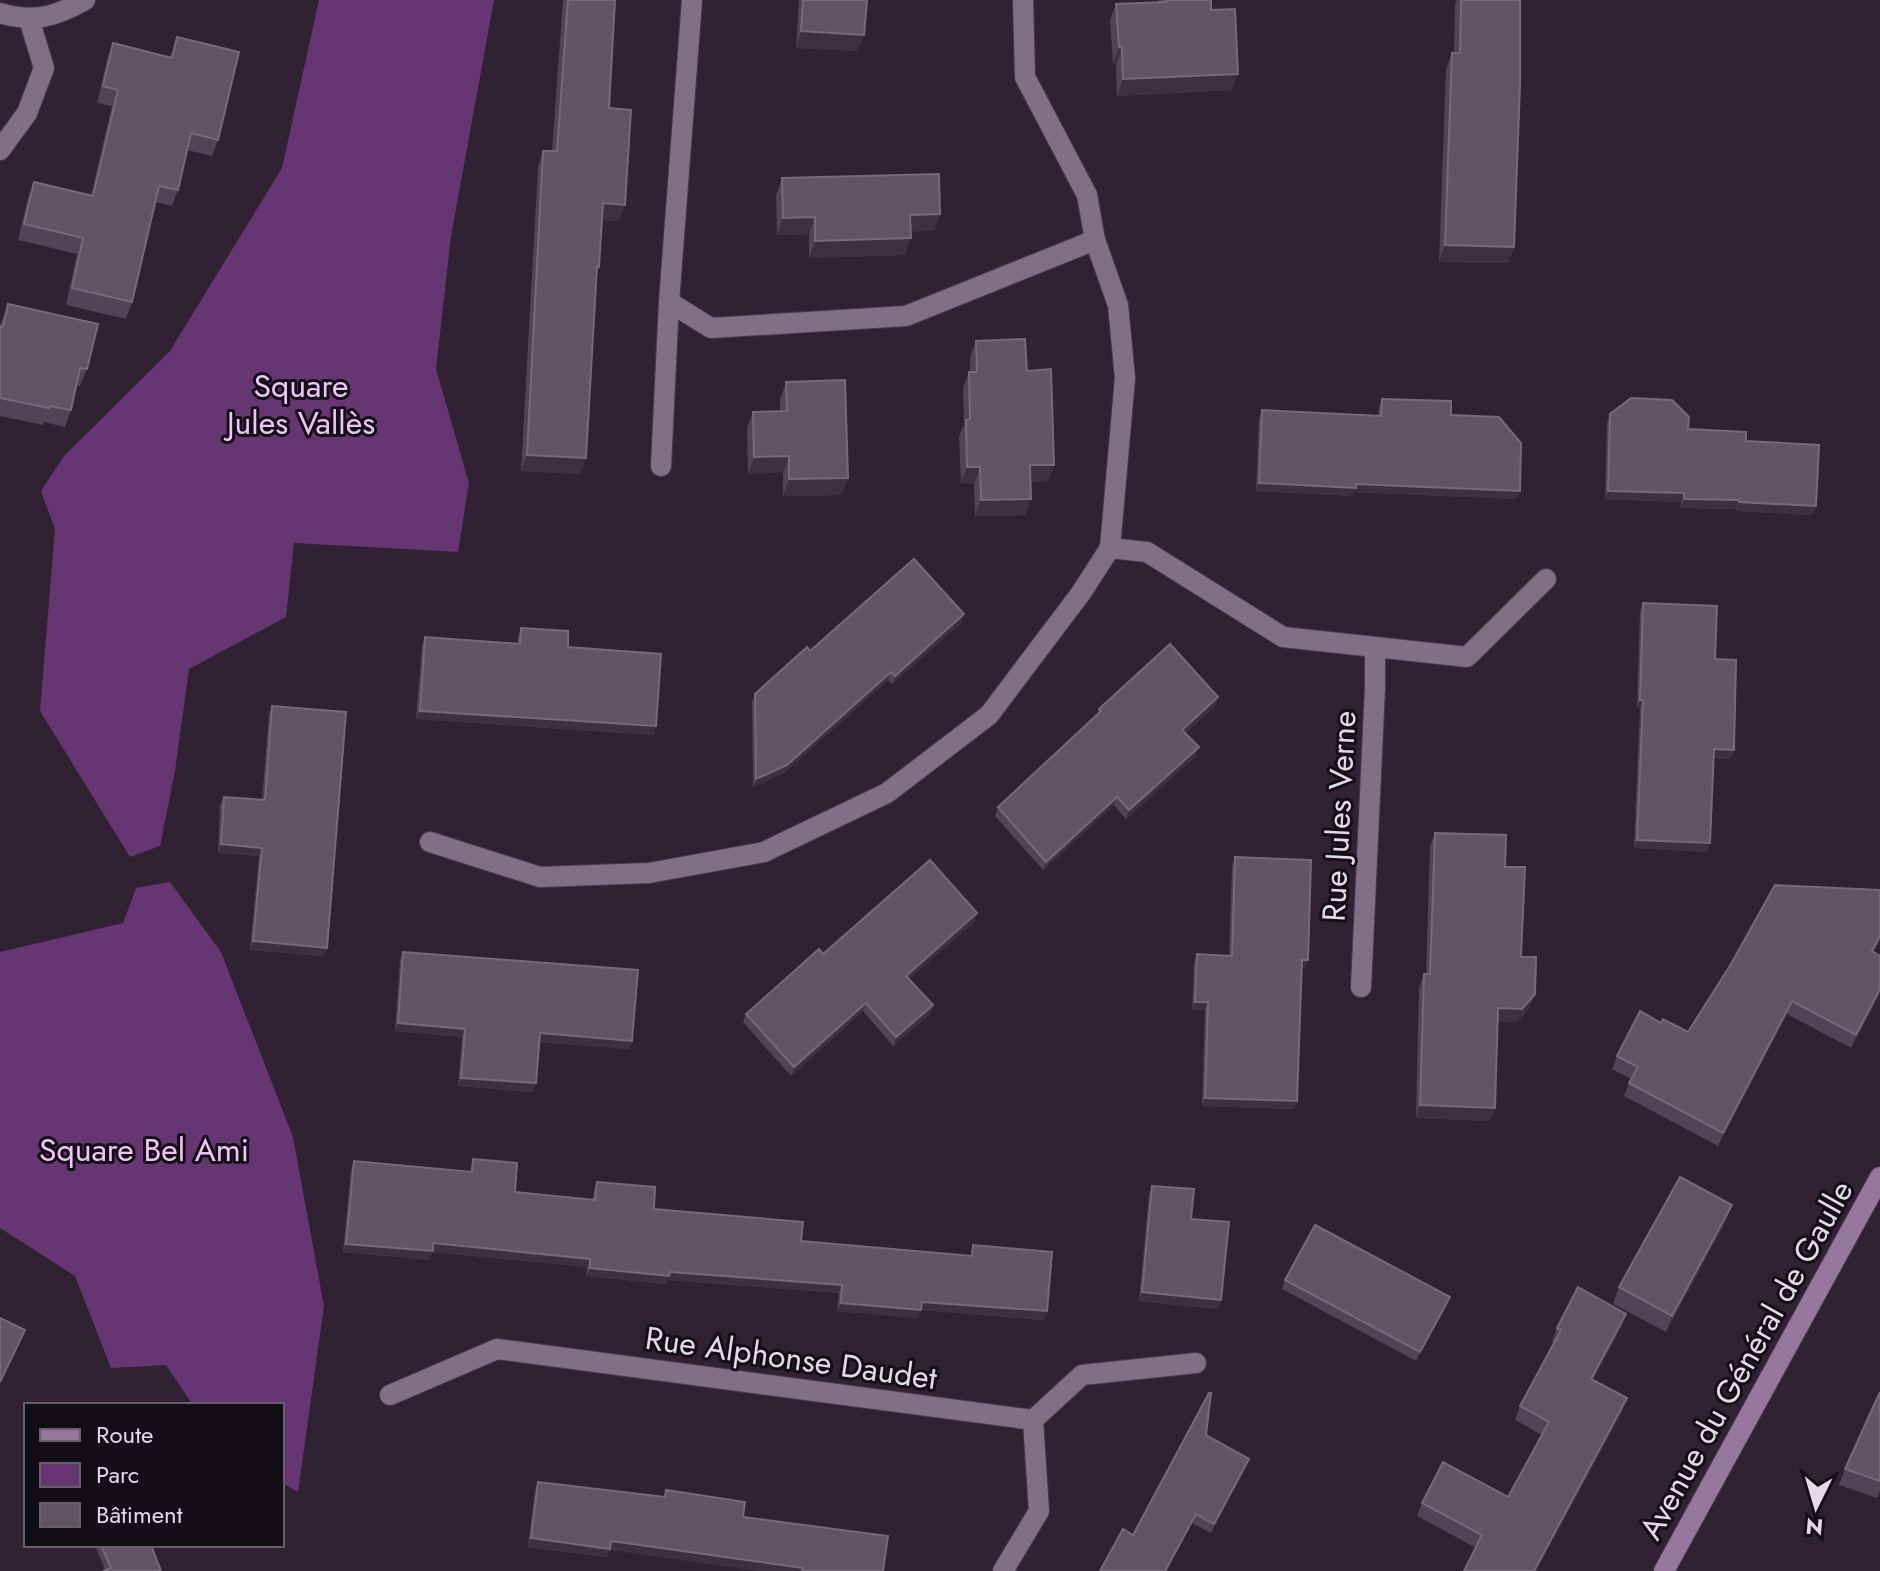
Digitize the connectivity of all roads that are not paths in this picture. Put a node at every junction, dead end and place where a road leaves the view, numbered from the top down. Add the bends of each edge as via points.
1 (85, 0) edge
2 (692, 0) edge
3 (1023, 0) edge
4 (0, 13) edge
5 (29, 19) junction
6 (0, 150) edge
7 (1095, 240) junction
8 (669, 302) junction
9 (661, 466) dead end
10 (1110, 548) junction
11 (1546, 579) dead end
12 (1375, 647) junction
13 (430, 842) dead end
14 (1361, 987) dead end
15 (1880, 1177) edge
16 (1196, 1363) dead end
17 (390, 1395) dead end
18 (1033, 1420) junction
19 (1003, 1571) edge
20 (1664, 1571) edge

1 - 5 street via 58,15
2 - 8 street
3 - 7 street via 1025,77 1087,195
4 - 5 street
5 - 6 street via 44,68 27,113
7 - 8 street via 906,316 711,328
7 - 10 street via 1118,305 1125,378
8 - 9 street
10 - 12 street via 1147,552 1283,637
10 - 13 street via 989,715 887,793 764,852 649,873 540,877
11 - 12 street via 1467,657
12 - 14 street, Rue Jules Verne
15 - 20 main road, Avenue du Général de Gaulle
16 - 18 street via 1082,1375
17 - 18 street, Rue Alphonse Daudet via 497,1349
18 - 19 street via 1039,1511

